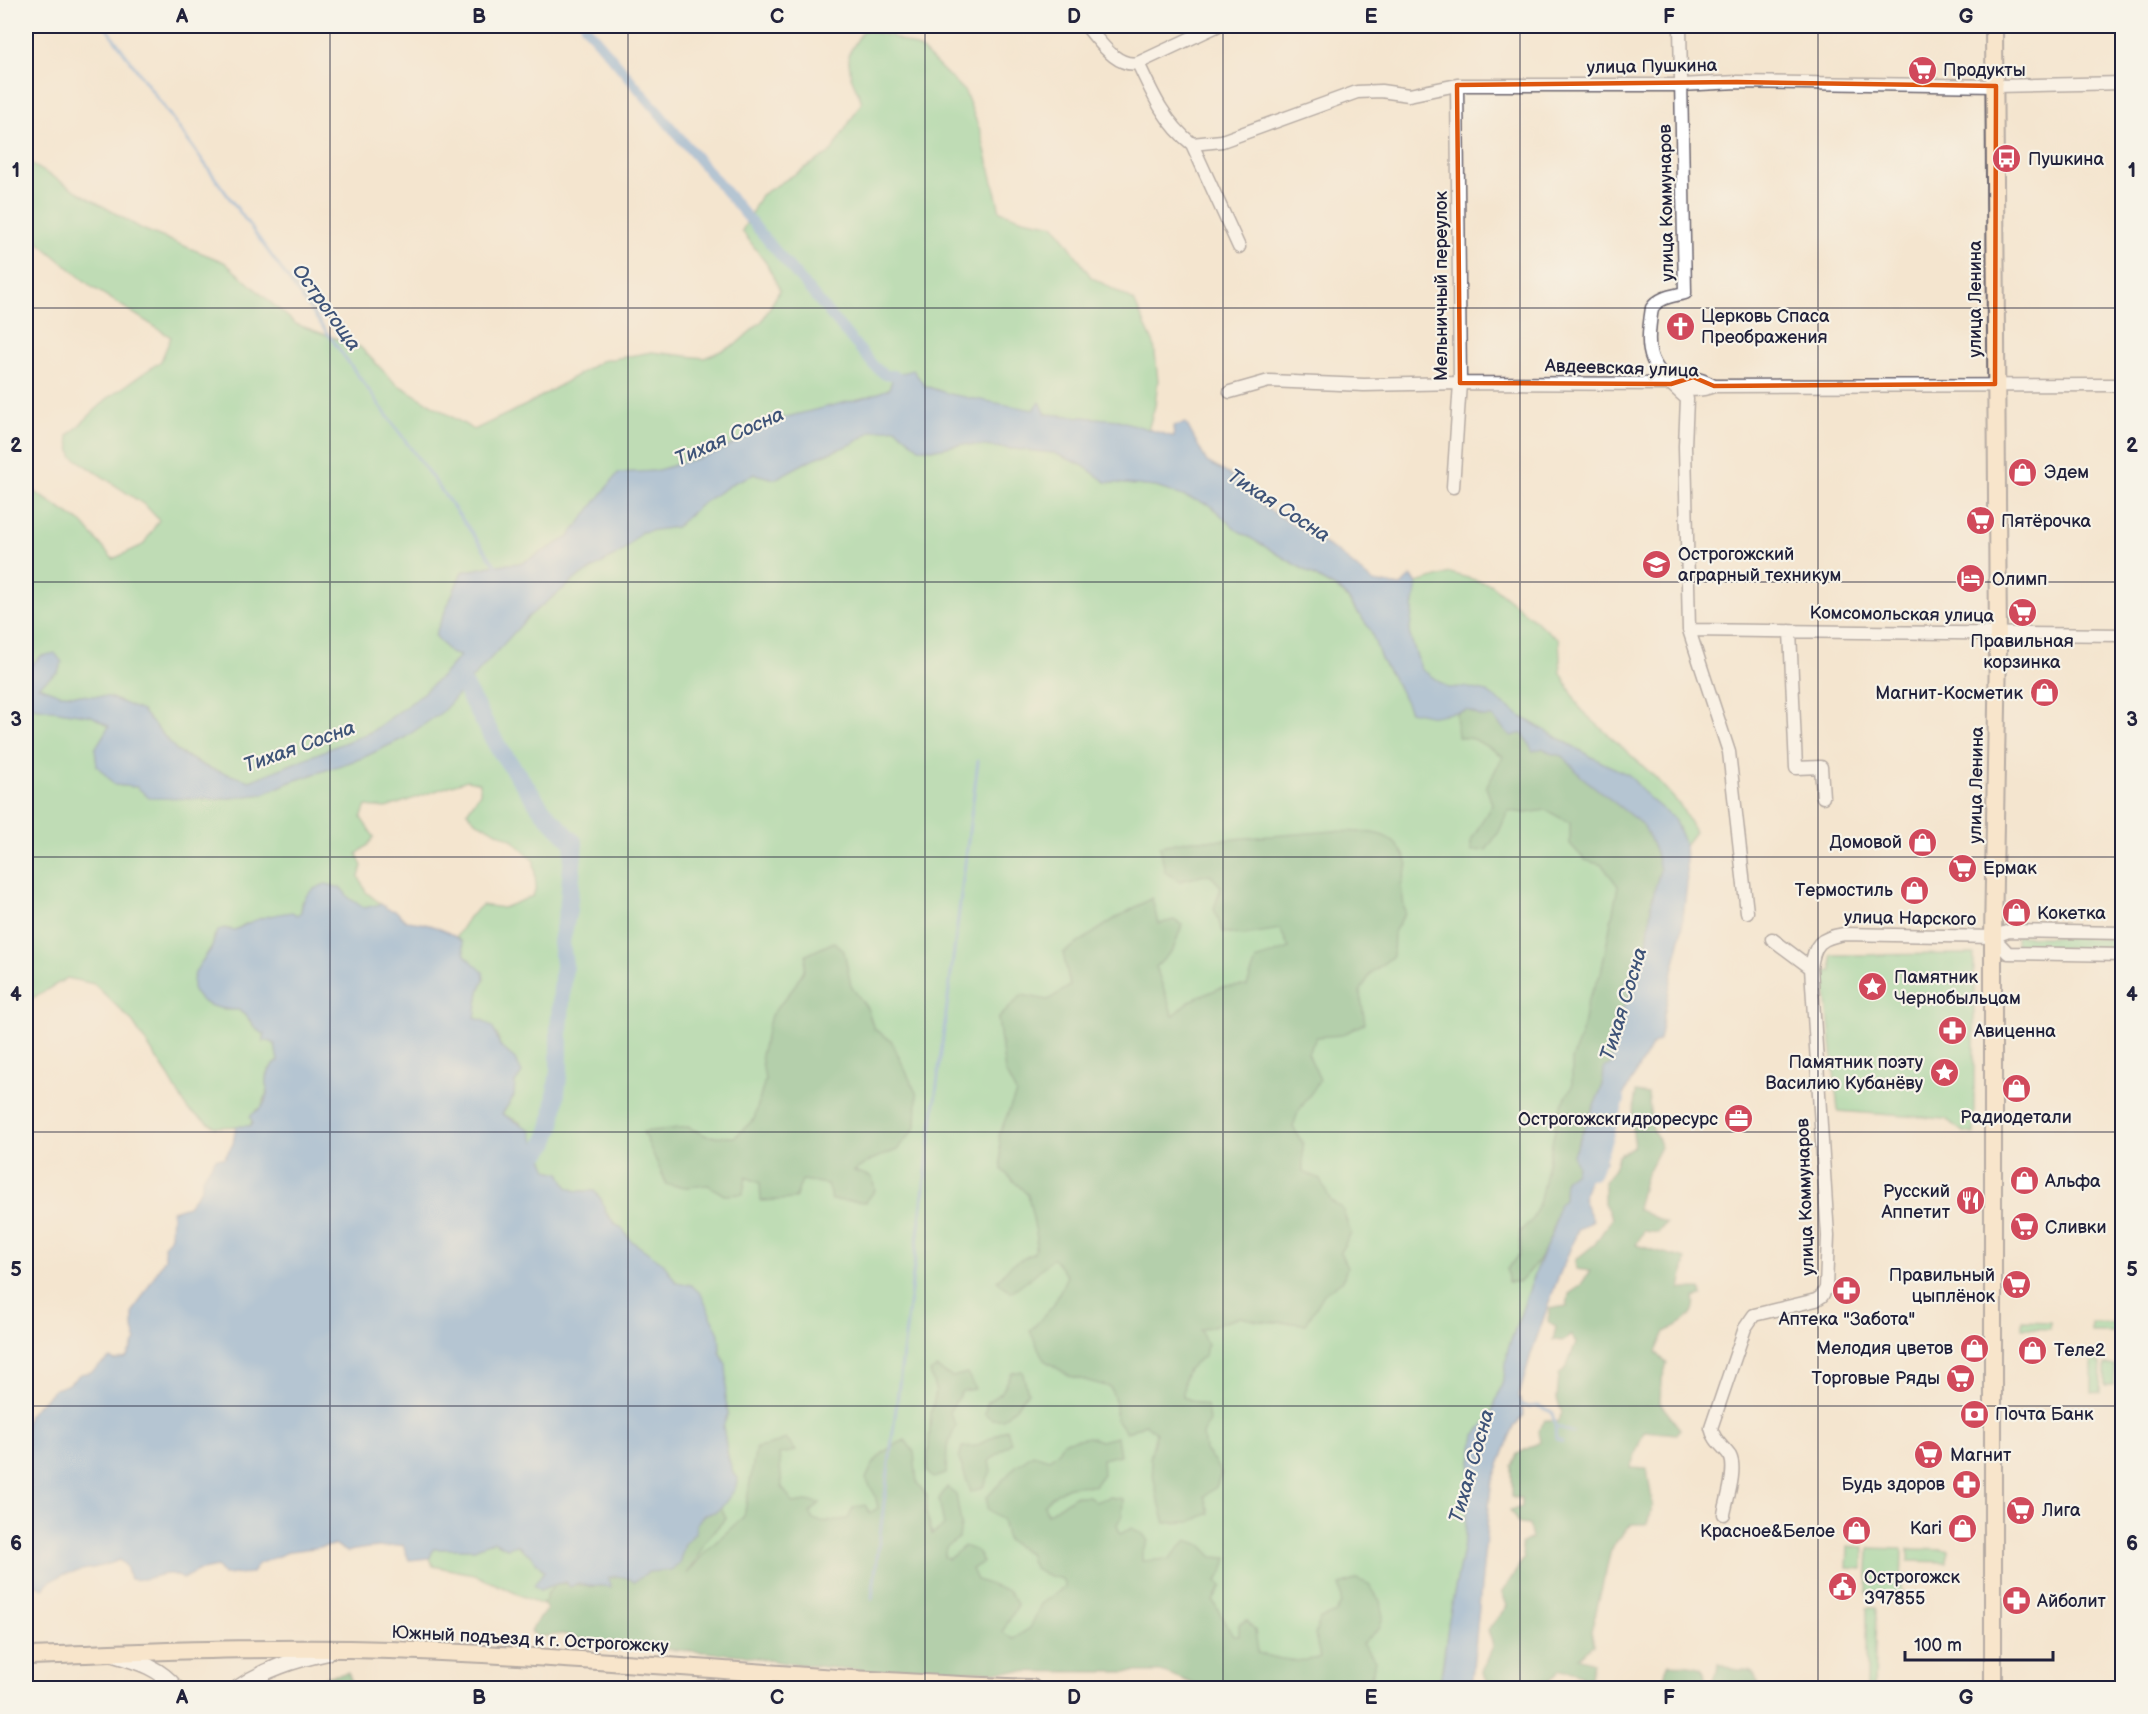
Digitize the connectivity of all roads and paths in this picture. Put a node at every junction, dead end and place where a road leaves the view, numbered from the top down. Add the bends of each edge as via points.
1 (1086, 26) edge
2 (1217, 26) edge
3 (1680, 26) edge
4 (1994, 26) edge
5 (1138, 63) junction
6 (2122, 83) edge
7 (1457, 85) junction
8 (1681, 85) junction
9 (1996, 86) junction
10 (1192, 144) junction
11 (1239, 247) dead end
12 (1460, 383) junction
13 (1671, 384) junction
14 (1995, 384) junction
15 (2122, 385) edge
16 (1230, 392) dead end
17 (1453, 487) dead end
18 (1689, 630) junction
19 (1790, 631) junction
20 (1997, 634) junction
21 (2122, 635) edge
22 (1822, 797) dead end
23 (1747, 912) dead end
24 (2122, 933) edge
25 (1993, 937) junction
26 (1772, 939) dead end
27 (2122, 955) edge
28 (1811, 968) junction
29 (1724, 1514) dead end
30 (345, 1649) junction
31 (109, 1653) junction
32 (26, 1656) edge
33 (176, 1689) edge
34 (238, 1689) edge
35 (1032, 1689) edge
36 (1993, 1689) edge

1 - 5 street via 1115,58 1130,65
2 - 5 street
3 - 8 street, улица Коммунаров
4 - 9 main road, улица Ленина
5 - 10 street via 1158,106
6 - 9 street, улица Пушкина
7 - 8 street, улица Пушкина
7 - 10 street, улица Пушкина via 1409,95 1357,92 1222,141
7 - 12 street, Мельничный переулок
8 - 9 street, улица Пушкина via 1737,82
8 - 13 street, улица Коммунаров via 1685,293 1656,302 1649,337 1653,364
9 - 14 main road, улица Ленина
10 - 11 street
12 - 13 street, Авдеевская улица
12 - 16 street, Авдеевская улица via 1364,385 1269,381
12 - 17 street, Мельничный переулок
13 - 14 street, Авдеевская улица via 1693,391 1714,386
13 - 18 street, улица Коммунаров via 1687,399 1684,446
14 - 15 street, Авдеевская улица
14 - 20 main road, улица Ленина
18 - 19 street, Комсомольская улица
18 - 23 street, улица Коммунаров via 1729,752
19 - 20 street, Комсомольская улица
19 - 22 street, Комсомольская улица via 1796,768 1821,767
20 - 21 street, Комсомольская улица
20 - 25 main road, улица Ленина
24 - 25 street, улица Нарского via 2009,931
25 - 27 street, улица Нарского via 2008,953
25 - 28 street, улица Нарского via 1844,934 1821,942 1812,954
25 - 36 main road, улица Ленина
26 - 28 street
28 - 29 street, улица Коммунаров via 1828,1236 1826,1288 1816,1300 1754,1315 1745,1328 1711,1428 1731,1458 1733,1470
30 - 31 main road, Южный подъезд к г. Острогожску
30 - 34 street via 288,1662
30 - 35 main road, Южный подъезд к г. Острогожску
31 - 32 main road, Южный подъезд к г. Острогожску
31 - 33 street via 160,1672

